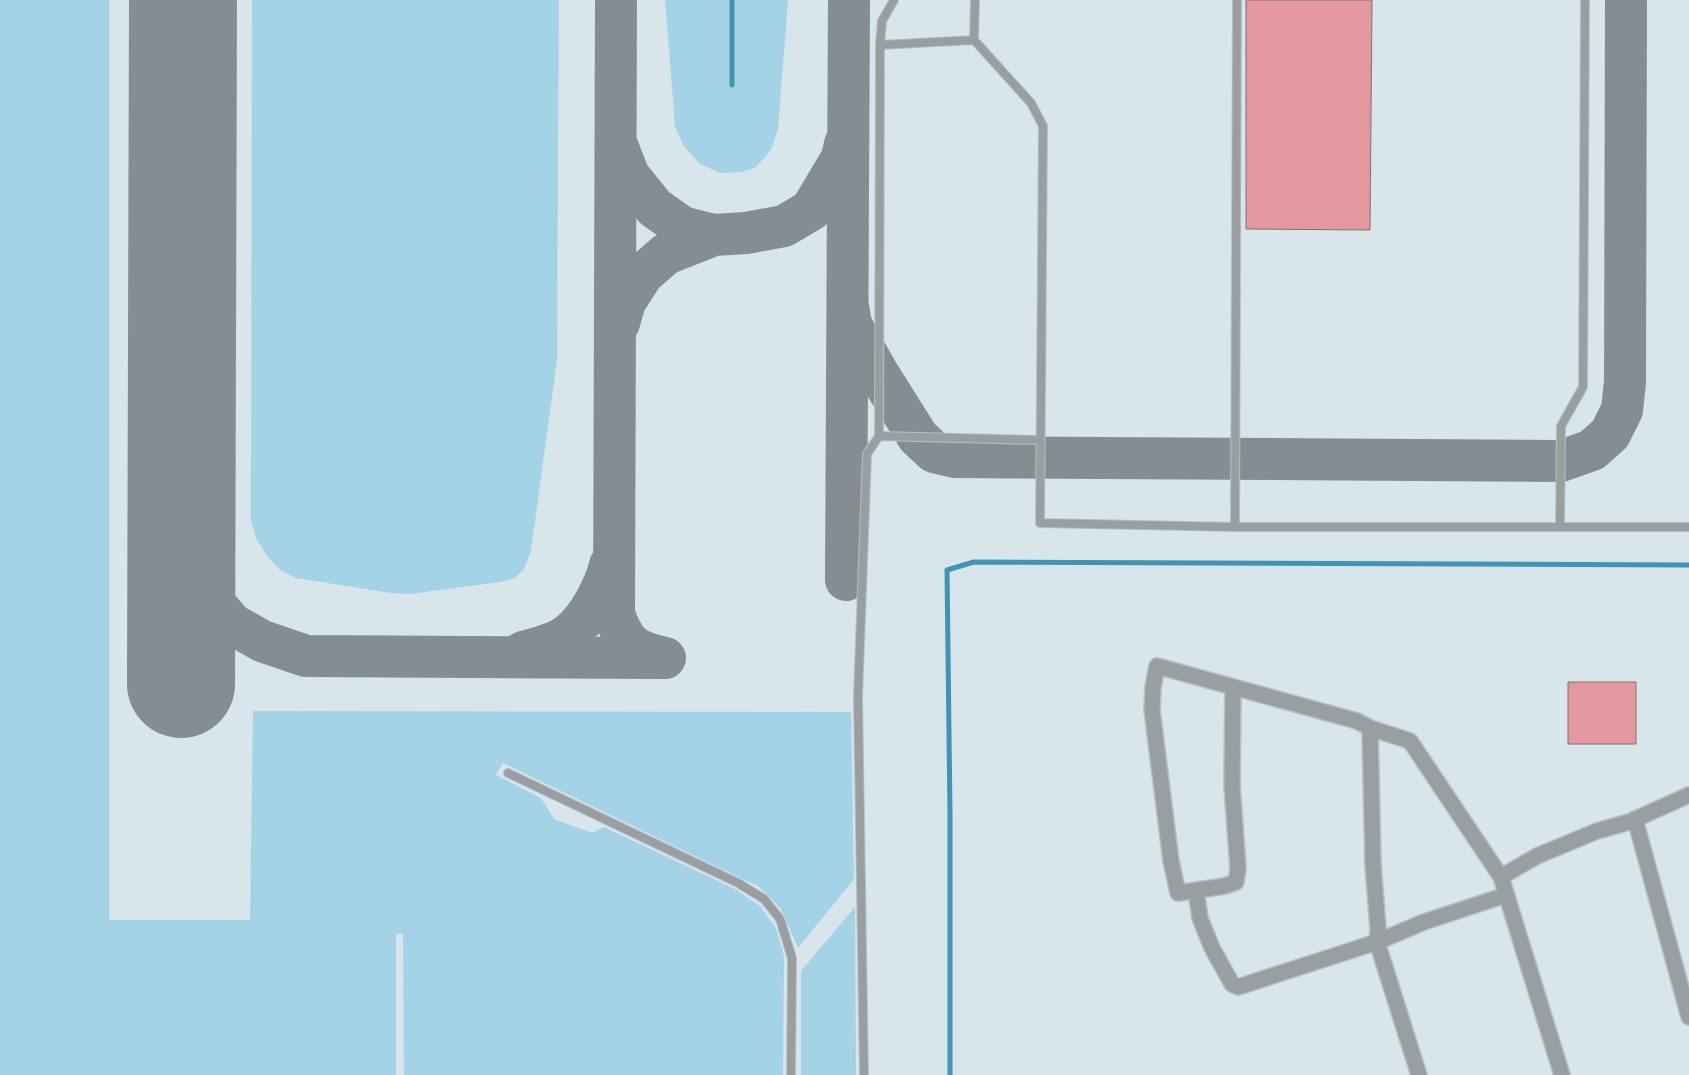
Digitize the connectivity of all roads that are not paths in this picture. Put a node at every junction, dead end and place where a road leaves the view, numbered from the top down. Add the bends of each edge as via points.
1 (894, 0) edge
2 (975, 0) edge
3 (1237, 0) edge
4 (1585, 0) edge
5 (974, 40) junction
6 (880, 45) junction
7 (879, 436) junction
8 (1040, 440) junction
9 (1235, 527) junction
10 (1560, 527) junction
11 (1689, 527) edge
12 (1233, 687) junction
13 (1370, 728) junction
14 (508, 773) dead end
15 (1689, 795) edge
16 (1635, 819) junction
17 (1502, 877) junction
18 (1196, 891) junction
19 (1506, 895) junction
20 (1377, 942) junction
21 (1689, 1017) edge
22 (791, 1075) edge
23 (864, 1075) edge
24 (1419, 1075) edge
25 (1562, 1075) edge

1 - 6 lane via 882,21
2 - 5 lane
3 - 9 lane
4 - 10 lane via 1584,387 1561,426
5 - 6 lane
5 - 8 lane via 1031,103 1043,126
6 - 7 lane
7 - 8 lane
7 - 23 lane via 867,454 858,696
8 - 9 lane via 1040,523
9 - 10 lane
10 - 11 lane
12 - 13 street via 1357,721
12 - 18 street via 1232,785 1238,868 1236,882
12 - 18 street via 1157,666 1152,710 1170,861 1178,893
13 - 17 street via 1410,741
13 - 20 street
14 - 22 lane via 738,883 764,899 780,919 792,958
15 - 16 street
16 - 17 street via 1537,856
16 - 21 street
17 - 19 street
18 - 20 street via 1200,918 1212,948 1232,984 1238,987
19 - 20 street via 1424,922
19 - 25 street
20 - 24 street

